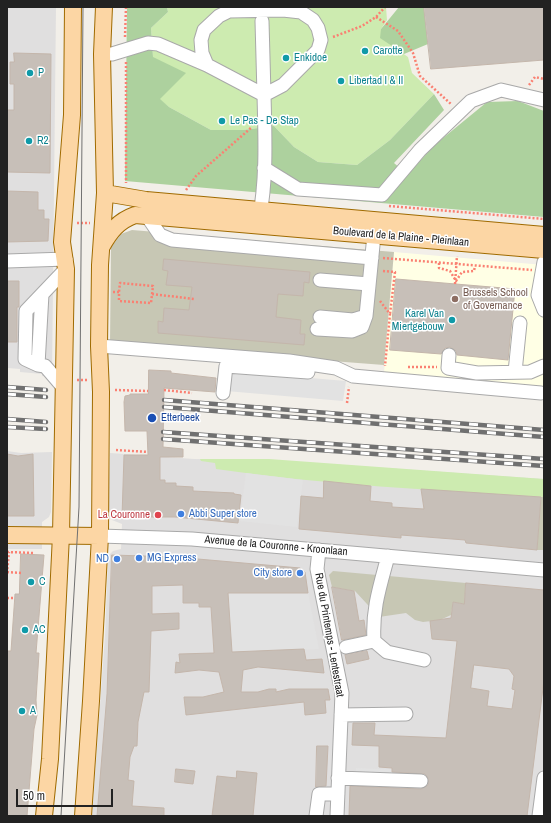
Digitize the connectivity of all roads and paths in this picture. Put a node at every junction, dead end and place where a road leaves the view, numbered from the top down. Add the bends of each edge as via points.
1 (73, 7) edge
2 (104, 7) edge
3 (126, 7) edge
4 (383, 8) edge
5 (376, 17) junction
6 (262, 22) dead end
7 (330, 38) dead end
8 (131, 39) dead end
9 (102, 54) junction
10 (130, 58) dead end
11 (207, 65) junction
12 (522, 85) dead end
13 (528, 86) dead end
14 (264, 95) junction
15 (544, 100) edge
16 (458, 101) dead end
17 (254, 125) dead end
18 (254, 132) dead end
19 (264, 168) junction
20 (126, 184) dead end
21 (105, 194) junction
22 (146, 200) junction
23 (453, 210) dead end
24 (146, 216) junction
25 (259, 218) junction
26 (544, 219) edge
27 (74, 222) dead end
28 (93, 224) dead end
29 (374, 235) junction
30 (544, 235) edge
31 (101, 248) junction
32 (544, 250) edge
33 (457, 254) dead end
34 (7, 260) edge
35 (371, 263) junction
36 (439, 263) junction
37 (66, 264) junction
38 (457, 264) junction
39 (474, 266) junction
40 (543, 266) edge
41 (320, 280) dead end
42 (455, 282) junction
43 (369, 286) junction
44 (112, 292) dead end
45 (119, 292) junction
46 (152, 294) junction
47 (194, 299) dead end
48 (544, 310) edge
49 (390, 314) junction
50 (318, 323) dead end
51 (520, 323) dead end
52 (99, 346) junction
53 (449, 355) dead end
54 (544, 366) edge
55 (385, 369) dead end
56 (341, 371) junction
57 (516, 372) junction
58 (63, 386) junction
59 (106, 389) junction
60 (164, 390) dead end
61 (148, 391) dead end
62 (192, 393) dead end
63 (223, 393) dead end
64 (541, 393) dead end
65 (116, 450) dead end
66 (148, 452) dead end
67 (7, 535) edge
68 (61, 535) junction
69 (100, 536) junction
70 (319, 550) junction
71 (8, 552) edge
72 (34, 553) dead end
73 (388, 556) junction
74 (544, 570) edge
75 (7, 573) edge
76 (21, 573) dead end
77 (7, 598) edge
78 (15, 598) dead end
79 (374, 641) junction
80 (346, 648) dead end
81 (424, 660) dead end
82 (406, 714) dead end
83 (341, 715) junction
84 (338, 778) junction
85 (544, 778) edge
86 (421, 781) dead end
87 (338, 794) junction
88 (44, 816) edge
89 (83, 816) edge
90 (316, 816) edge
91 (337, 816) edge
92 (539, 816) edge

1 - 37 main road via 72,115 62,227
2 - 9 main road
3 - 8 path via 125,41
4 - 5 path
5 - 7 path via 362,26
5 - 16 path via 398,31 413,53 420,76 452,105
6 - 14 street
9 - 11 street via 112,54 148,43 158,44
9 - 21 main road
10 - 20 path via 126,60
11 - 14 street
11 - 14 street via 202,54 201,40 204,30 218,16 229,11 301,12 313,20 318,28 321,40 318,50 283,85
12 - 13 path
14 - 19 street
15 - 19 street via 501,90 471,101 420,150 382,195 298,189
17 - 18 path
19 - 25 street
21 - 22 main road, Boulevard de la Plaine - Pleinlaan
21 - 31 main road
22 - 24 street
22 - 25 main road, Boulevard de la Plaine - Pleinlaan
23 - 26 path
24 - 25 main road, Boulevard de la Plaine - Pleinlaan
24 - 31 main road, Boulevard de la Plaine - Pleinlaan via 135,215 120,222
24 - 35 street via 160,235 172,240
25 - 29 main road, Boulevard de la Plaine - Pleinlaan
25 - 30 main road, Boulevard de la Plaine - Pleinlaan
27 - 28 path
29 - 32 main road, Boulevard de la Plaine - Pleinlaan
29 - 35 street
31 - 52 main road
33 - 38 path
34 - 37 street
35 - 36 path
35 - 43 street
35 - 49 path via 395,272
36 - 38 path
36 - 42 path via 439,268 450,271
37 - 58 main road
37 - 58 street via 42,294 38,365 45,366
38 - 39 path
38 - 42 path
39 - 40 path
39 - 42 path via 474,271 462,272
40 - 48 street via 538,295
41 - 43 street
43 - 49 path
43 - 50 street via 366,316 362,327 352,331
44 - 45 path
45 - 46 path via 119,301 150,303
45 - 46 path via 120,283 153,286
46 - 47 path
49 - 55 path
51 - 57 street
52 - 56 street via 289,361 336,368
52 - 59 main road
53 - 57 street via 448,368 477,373
54 - 57 street via 530,372
56 - 63 street via 330,374 226,366
56 - 64 street via 353,376
58 - 59 path via 75,386 77,380 87,379 93,386
58 - 68 main road
59 - 61 path
59 - 69 main road
60 - 62 path
65 - 66 path
67 - 68 main road, Avenue de la Couronne - Kroonlaan
68 - 69 main road, Avenue de la Couronne - Kroonlaan
68 - 88 main road via 50,759
69 - 70 street, Avenue de la Couronne - Kroonlaan via 192,539
69 - 89 main road
70 - 73 street, Avenue de la Couronne - Kroonlaan
70 - 83 street, Rue du Printemps - Lentestraat via 317,569 342,693
71 - 72 path
71 - 75 path
73 - 74 street, Avenue de la Couronne - Kroonlaan
73 - 79 street via 373,620
75 - 76 path
77 - 78 path
79 - 80 street
79 - 81 street via 387,652
82 - 83 street
83 - 84 street, Rue du Printemps - Lentestraat
84 - 86 street
84 - 87 street, Rue du Printemps - Lentestraat
85 - 92 street
87 - 90 street via 319,794
87 - 91 street, Rue du Printemps - Lentestraat

